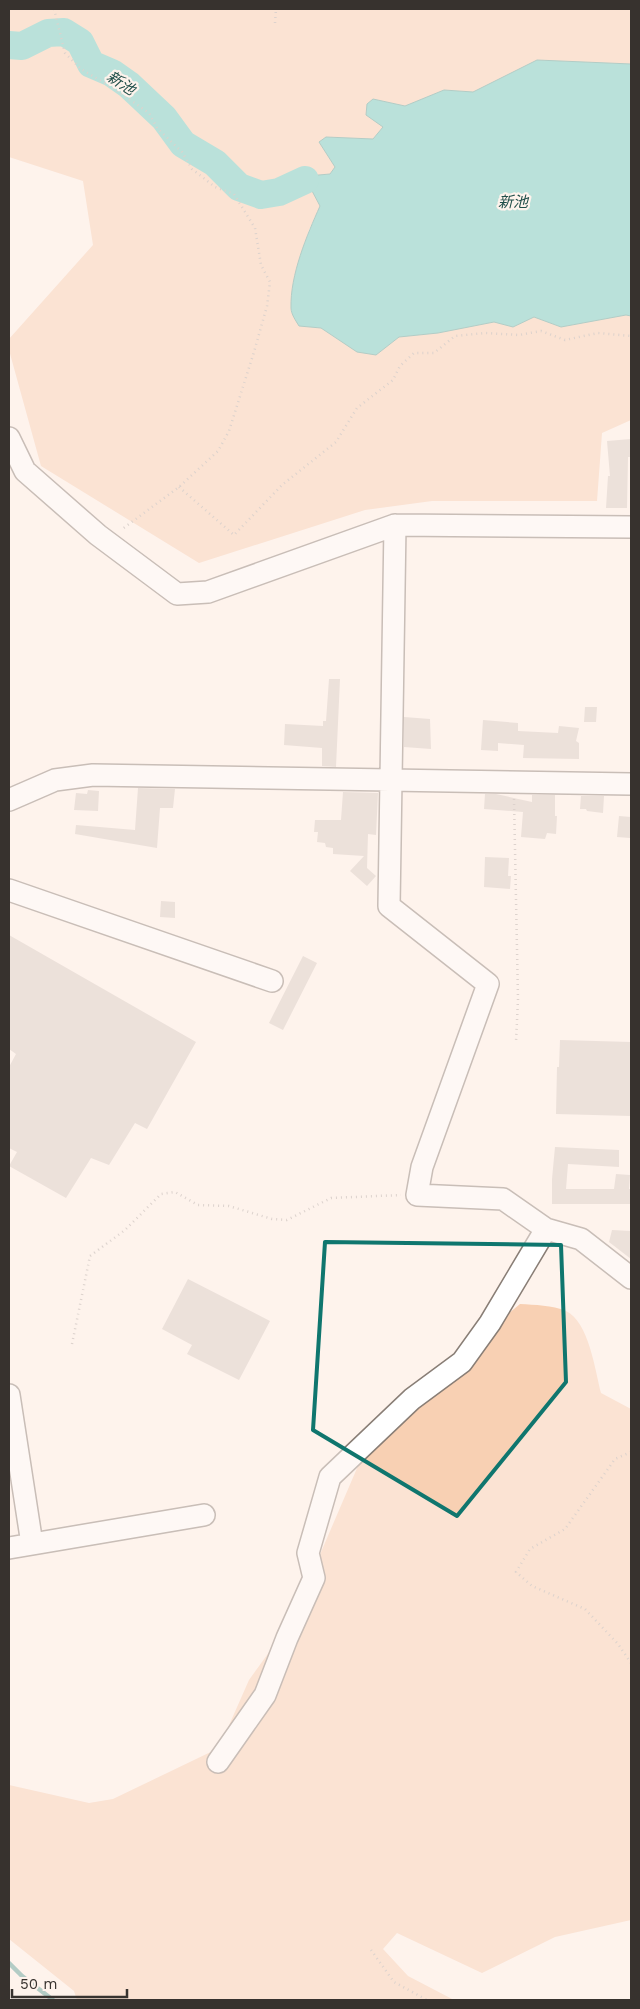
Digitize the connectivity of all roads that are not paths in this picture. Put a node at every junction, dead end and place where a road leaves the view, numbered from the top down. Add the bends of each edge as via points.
1 (9, 438) edge
2 (395, 525) junction
3 (631, 528) edge
4 (391, 781) junction
5 (631, 784) edge
6 (9, 800) edge
7 (9, 890) edge
8 (272, 981) dead end
9 (546, 1229) junction
10 (631, 1278) edge
11 (9, 1396) edge
12 (204, 1515) dead end
13 (32, 1544) junction
14 (9, 1548) edge
15 (218, 1762) dead end

1 - 2 street via 26,471 98,535 177,594 208,592
2 - 3 street
2 - 4 street
4 - 5 street
4 - 6 street via 93,775 55,780
4 - 9 street via 389,906 488,984 422,1167 417,1195 503,1198
7 - 8 street
9 - 10 street via 581,1240
9 - 15 street via 490,1323 462,1362 412,1399 330,1477 308,1553 314,1578 286,1638 265,1695
11 - 13 street
12 - 13 street
13 - 14 street

